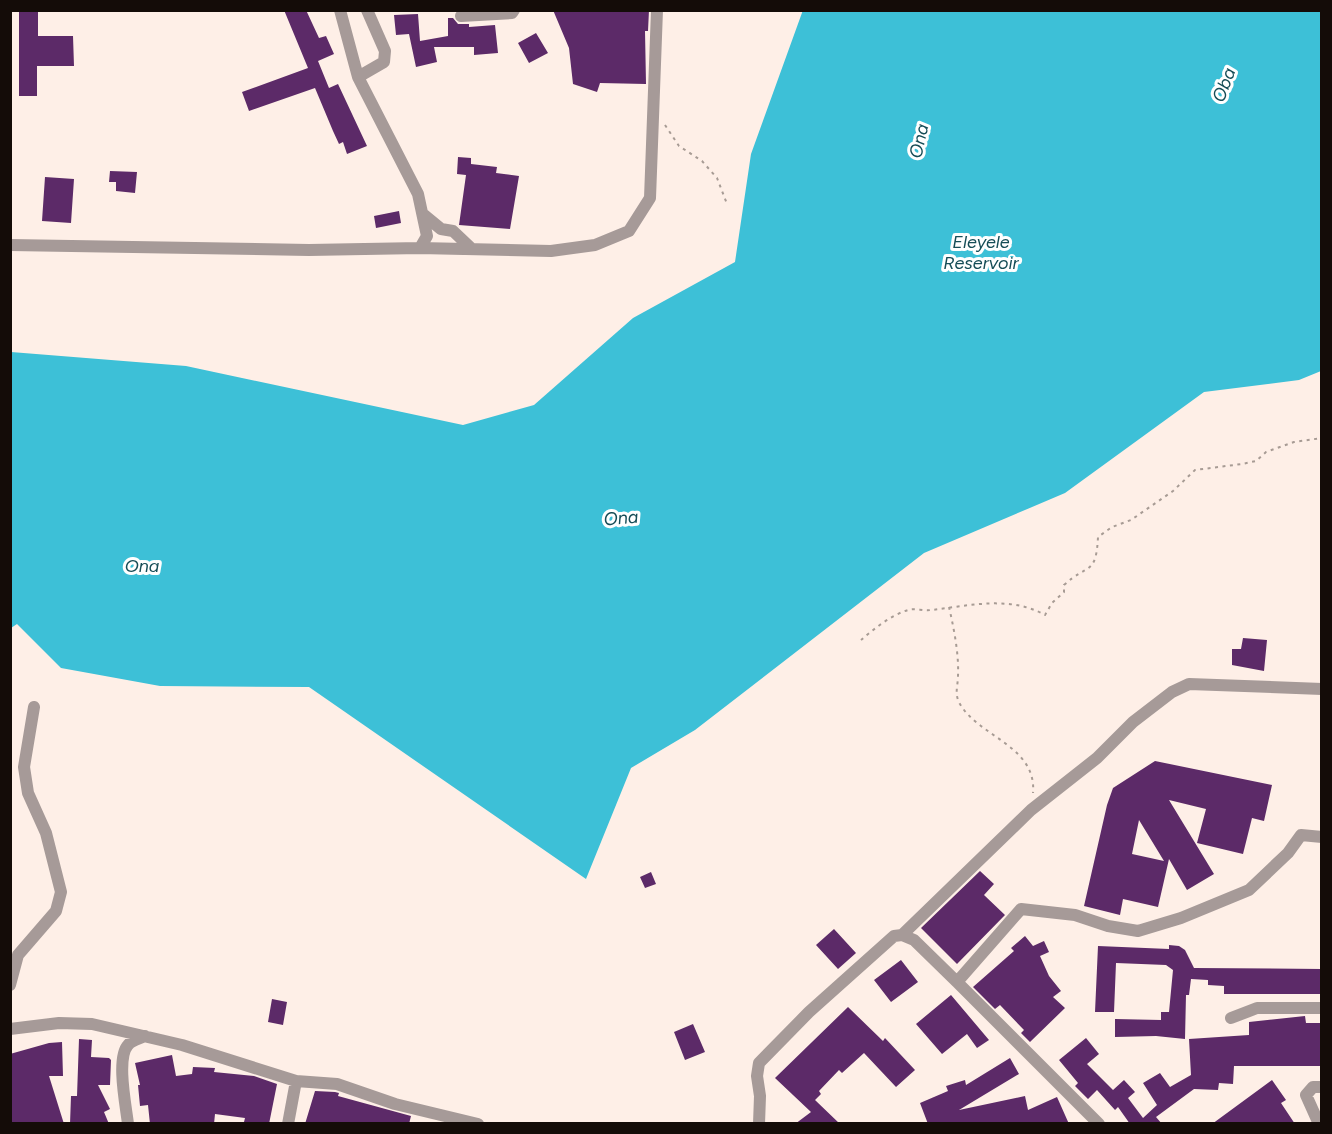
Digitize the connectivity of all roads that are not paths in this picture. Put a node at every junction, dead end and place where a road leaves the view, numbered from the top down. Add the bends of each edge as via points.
1 (340, 10) edge
2 (367, 10) edge
3 (514, 10) edge
4 (657, 10) edge
5 (460, 16) dead end
6 (358, 77) junction
7 (424, 215) junction
8 (10, 245) edge
9 (420, 248) junction
10 (472, 249) junction
11 (1322, 688) edge
12 (34, 707) dead end
13 (1322, 837) edge
14 (902, 934) junction
15 (957, 982) junction
16 (10, 985) edge
17 (1322, 1008) edge
18 (10, 1017) edge
19 (1231, 1018) dead end
20 (15, 1028) edge
21 (145, 1036) junction
22 (296, 1081) junction
23 (1322, 1087) edge
24 (128, 1124) edge
25 (288, 1124) edge
26 (478, 1124) edge
27 (759, 1124) edge
28 (1099, 1124) edge
29 (1319, 1124) edge

1 - 6 street
2 - 6 street via 385,51 384,62
3 - 5 street
4 - 10 street via 650,198 628,231 595,244 550,251
6 - 7 street via 406,169
7 - 9 street via 427,236
7 - 10 street via 441,229 453,231
8 - 9 street
9 - 10 street
11 - 14 street via 1189,684 1157,702 1097,758 1031,810
12 - 16 street via 24,767 28,793 46,833 61,892 56,911 18,955
13 - 15 street via 1301,836 1250,890 1138,931 1075,915 1021,909
14 - 15 street via 914,940
14 - 27 street via 894,936 818,1004 759,1063
15 - 28 street
17 - 19 street via 1257,1008
18 - 20 street
20 - 21 street via 79,1022
21 - 22 street
21 - 24 street via 130,1042 124,1050 122,1073
22 - 25 street
22 - 26 street via 337,1084 395,1104
23 - 29 street via 1313,1087 1306,1095

